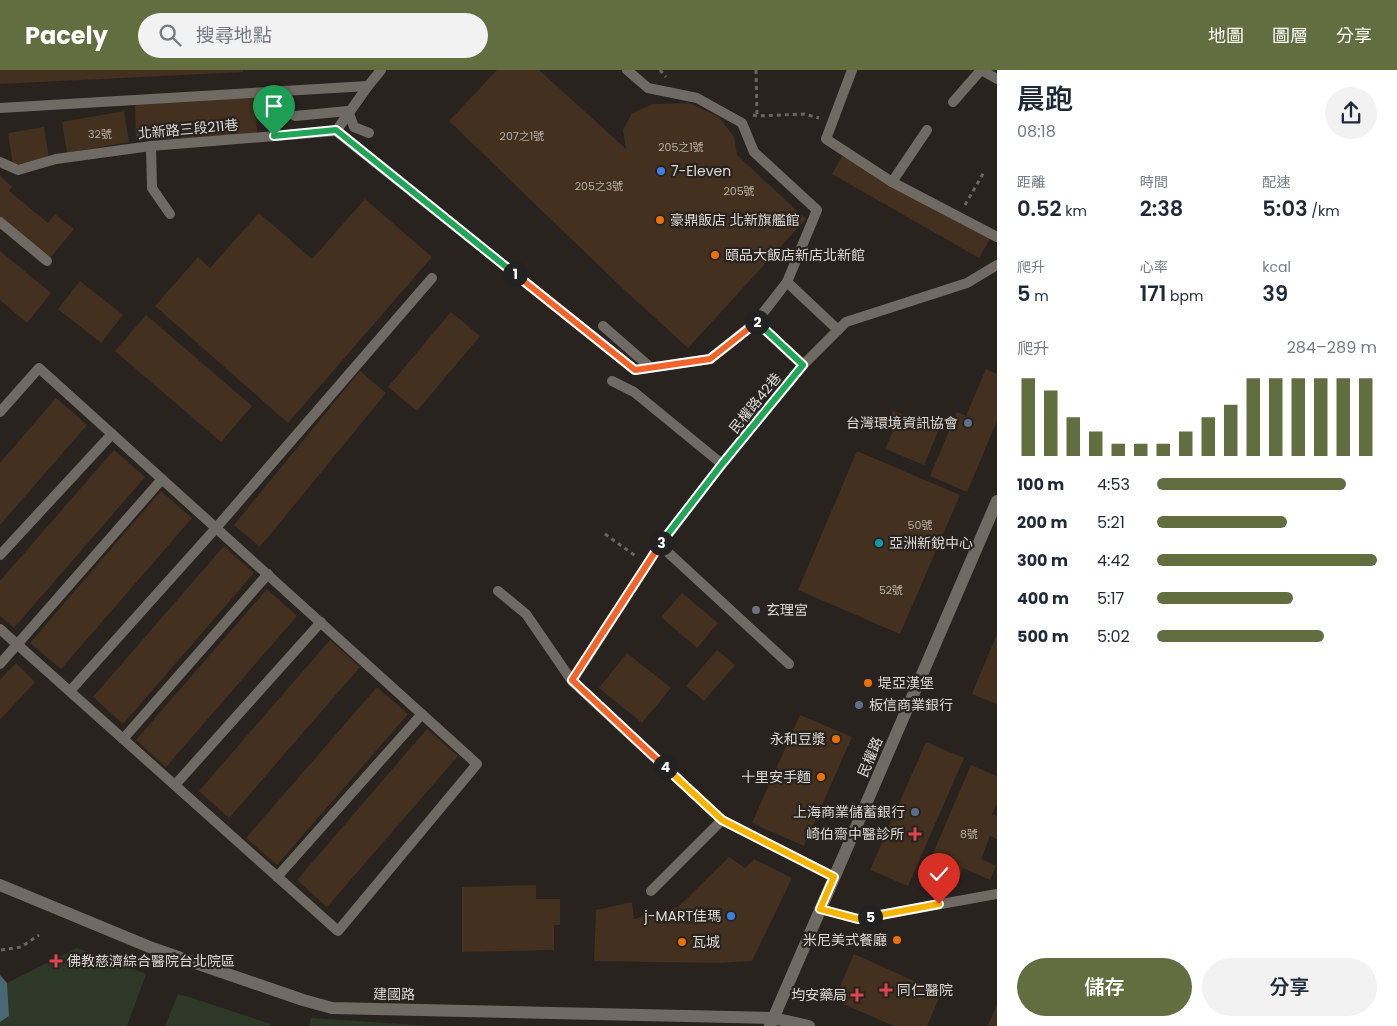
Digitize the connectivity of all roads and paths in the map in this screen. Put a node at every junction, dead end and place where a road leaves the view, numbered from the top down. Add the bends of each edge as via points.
1 (382, 70) edge
2 (627, 70) edge
3 (756, 70) edge
4 (852, 70) edge
5 (981, 70) edge
6 (997, 79) edge
7 (368, 86) junction
8 (952, 102) dead end
9 (0, 108) edge
10 (348, 111) junction
11 (295, 116) dead end
12 (757, 116) dead end
13 (336, 130) junction
14 (927, 130) dead end
15 (369, 133) dead end
16 (151, 146) junction
17 (0, 162) edge
18 (984, 172) dead end
19 (892, 182) junction
20 (170, 214) dead end
21 (958, 216) junction
22 (0, 222) edge
23 (997, 237) edge
24 (48, 261) dead end
25 (997, 264) edge
26 (432, 278) dead end
27 (787, 282) junction
28 (756, 322) junction
29 (603, 326) dead end
30 (838, 330) junction
31 (803, 365) junction
32 (650, 367) junction
33 (612, 381) dead end
34 (0, 412) edge
35 (112, 434) junction
36 (722, 464) junction
37 (162, 479) junction
38 (997, 501) edge
39 (216, 528) junction
40 (605, 534) dead end
41 (660, 545) junction
42 (0, 555) edge
43 (647, 564) junction
44 (268, 574) junction
45 (498, 591) dead end
46 (321, 622) junction
47 (0, 629) edge
48 (18, 644) junction
49 (0, 664) edge
50 (789, 664) dead end
51 (572, 680) junction
52 (70, 691) junction
53 (422, 714) junction
54 (123, 739) junction
55 (175, 785) junction
56 (722, 820) junction
57 (277, 877) junction
58 (834, 877) junction
59 (0, 885) edge
60 (651, 891) dead end
61 (997, 894) edge
62 (820, 909) junction
63 (39, 935) dead end
64 (1, 950) edge
65 (772, 1022) edge
66 (809, 1026) edge

1 - 7 lane
2 - 27 lane via 648,88 697,98 742,123 754,152 817,210
3 - 12 path
4 - 19 lane via 826,139
5 - 6 lane
5 - 8 lane
7 - 9 lane
7 - 10 lane
10 - 11 lane
10 - 13 lane
10 - 15 lane via 354,127
13 - 16 lane, 北新路三段211巷
13 - 32 lane via 635,370
14 - 19 lane
16 - 17 lane, 北新路三段211巷 via 56,159 18,170
16 - 20 lane via 152,188
18 - 21 path
19 - 21 lane
21 - 23 lane
22 - 24 lane
25 - 30 lane, 民權路42巷 via 967,283 846,322
26 - 39 lane
27 - 28 lane
27 - 30 lane
28 - 31 lane
28 - 32 lane via 710,359
29 - 32 lane
30 - 31 lane, 民權路42巷
31 - 36 lane, 民權路42巷
33 - 36 lane via 634,392
34 - 35 lane via 39,368
35 - 37 lane
35 - 42 lane
36 - 41 lane, 民權路42巷
37 - 39 lane
37 - 48 lane
38 - 58 street, 民權路
39 - 44 lane
39 - 52 lane
40 - 43 path
41 - 43 lane, 民權路42巷
41 - 50 lane
43 - 51 lane, 民權路42巷
44 - 46 lane
44 - 54 lane
45 - 51 lane via 526,614
46 - 53 lane
46 - 55 lane
47 - 48 lane
48 - 49 lane
48 - 52 lane
51 - 56 lane
52 - 54 lane
53 - 57 lane
53 - 57 lane via 477,764 338,931
54 - 55 lane
55 - 57 lane
56 - 58 lane
56 - 60 lane
58 - 62 street, 民權路
59 - 65 street, 建國路 via 152,948 332,1008
61 - 62 lane via 858,919
62 - 65 street, 民權路
63 - 64 path via 21,947
65 - 66 street, 建國路

